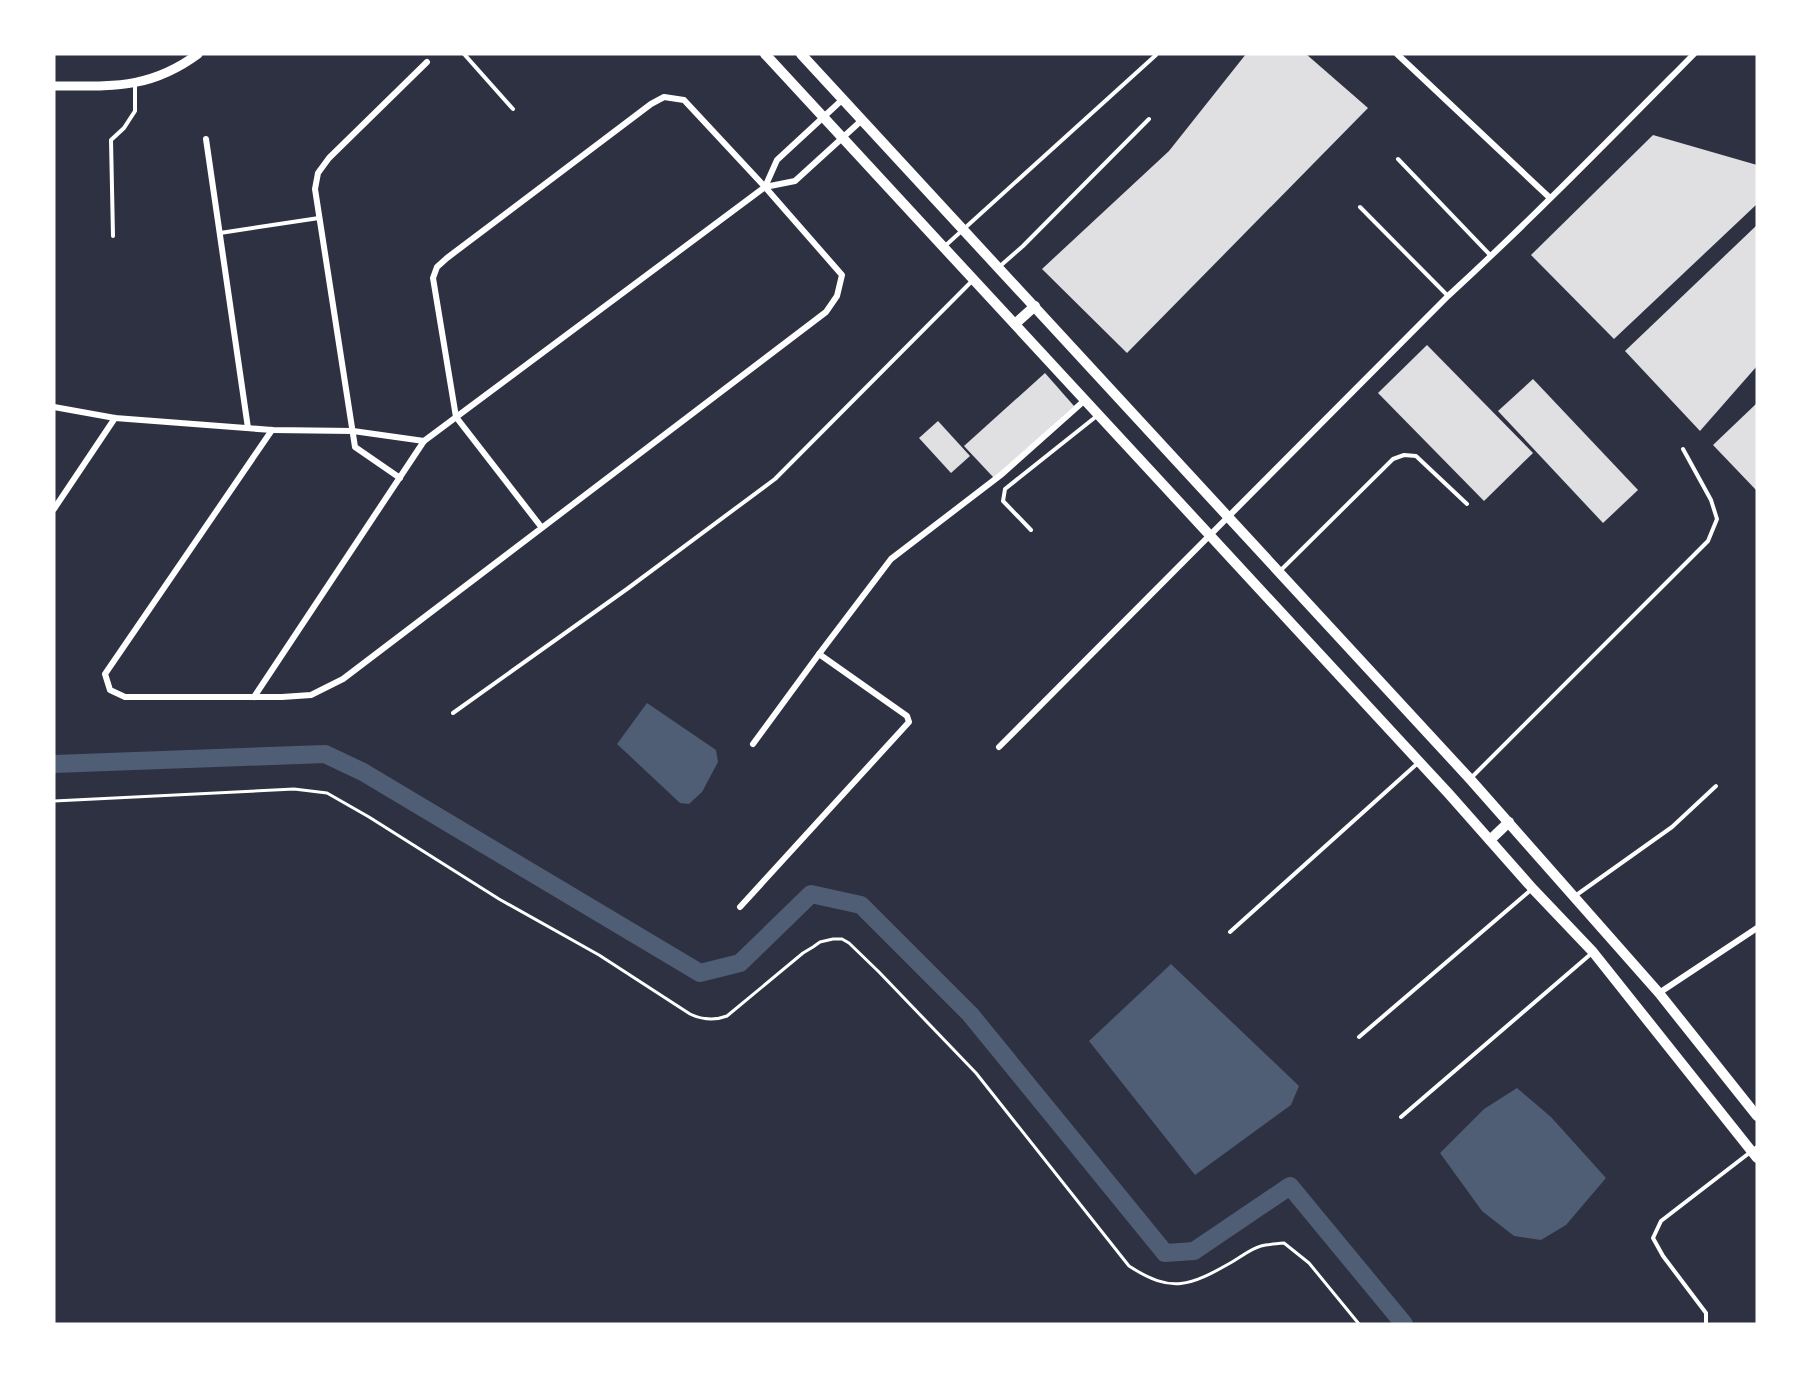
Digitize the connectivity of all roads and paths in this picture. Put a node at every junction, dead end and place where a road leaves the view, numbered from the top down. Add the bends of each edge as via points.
1 (198, 54) edge
2 (464, 54) edge
3 (765, 54) edge
4 (801, 54) edge
5 (1396, 54) edge
6 (1694, 54) edge
7 (1156, 55) edge
8 (427, 62) dead end
9 (135, 84) junction
10 (54, 86) edge
11 (843, 98) junction
12 (513, 109) dead end
13 (823, 116) junction
14 (1149, 119) dead end
15 (862, 120) junction
16 (842, 138) junction
17 (206, 139) dead end
18 (1398, 159) dead end
19 (765, 187) junction
20 (1550, 198) junction
21 (1360, 207) dead end
22 (320, 218) junction
23 (963, 230) junction
24 (220, 232) junction
25 (113, 236) dead end
26 (943, 247) junction
27 (1491, 256) junction
28 (998, 267) junction
29 (974, 279) junction
30 (1448, 296) junction
31 (1035, 306) junction
32 (1015, 324) junction
33 (1085, 400) junction
34 (54, 407) edge
35 (1098, 414) junction
36 (456, 417) junction
37 (116, 418) junction
38 (248, 428) junction
39 (272, 430) junction
40 (353, 431) junction
41 (424, 441) junction
42 (1683, 449) dead end
43 (400, 478) junction
44 (1467, 504) dead end
45 (54, 509) edge
46 (1228, 516) junction
47 (542, 528) junction
48 (1031, 530) dead end
49 (1210, 534) junction
50 (1279, 572) junction
51 (819, 654) junction
52 (255, 697) junction
53 (453, 713) dead end
54 (753, 744) dead end
55 (999, 747) dead end
56 (1420, 762) junction
57 (1470, 778) junction
58 (1716, 786) dead end
59 (54, 801) edge
60 (1509, 822) junction
61 (1490, 840) junction
62 (1533, 889) junction
63 (1574, 896) junction
64 (740, 907) dead end
65 (1757, 928) edge
66 (1230, 932) dead end
67 (1593, 952) junction
68 (1659, 993) junction
69 (1359, 1037) dead end
70 (1757, 1116) edge
71 (1401, 1117) dead end
72 (1755, 1152) edge
73 (1359, 1324) edge
74 (1706, 1324) edge

1 - 9 street via 183,66
2 - 12 lane
3 - 13 main road
4 - 11 main road
5 - 20 street
6 - 20 street
7 - 23 lane
8 - 22 street via 318,173 315,189
9 - 10 street
9 - 25 lane via 135,111 111,140
11 - 13 street
11 - 15 main road
13 - 16 main road
13 - 19 street via 777,160
14 - 28 lane
15 - 16 street
15 - 23 main road
16 - 19 street via 795,181
16 - 26 main road
17 - 24 street
18 - 27 lane
19 - 36 street
19 - 36 street via 684,100 664,97 651,104 437,267 433,278
19 - 47 street via 842,274 837,296 826,312
20 - 27 street
21 - 30 lane
22 - 24 lane
22 - 40 street
23 - 26 lane
23 - 28 main road
24 - 38 street
26 - 29 main road
27 - 30 street
28 - 31 main road
29 - 32 main road
29 - 53 lane via 775,479
30 - 46 street
31 - 32 main road
31 - 46 main road
32 - 33 main road
33 - 35 main road
33 - 51 street via 1002,474 891,560
34 - 37 street
35 - 48 lane via 1005,489 1003,501
35 - 49 main road
36 - 41 street
36 - 47 street
37 - 38 street
37 - 45 street
38 - 39 street
39 - 40 street
39 - 52 street via 105,674 110,690 125,697
40 - 41 street
40 - 43 street via 355,447
41 - 43 street
42 - 57 lane via 1717,519 1708,541
43 - 52 street
44 - 50 lane via 1416,456 1404,455 1393,459
46 - 49 street
46 - 50 main road
47 - 52 street via 344,679 311,695
49 - 55 street
49 - 56 main road
50 - 57 main road
51 - 54 street
51 - 64 street via 907,716 909,722
56 - 61 main road
56 - 66 lane
57 - 60 main road
58 - 63 lane via 1672,827
59 - 73 path via 294,789 327,793 703,1019 727,1016 803,953 820,942 842,939 976,1073 1130,1266 1165,1283 1192,1282 1259,1247 1284,1243 1309,1263
60 - 61 main road
60 - 63 main road
61 - 62 main road
62 - 67 main road
62 - 69 lane
63 - 68 main road
65 - 68 street
67 - 71 lane
67 - 72 main road
68 - 70 main road
72 - 74 lane via 1661,1221 1653,1238 1706,1313

